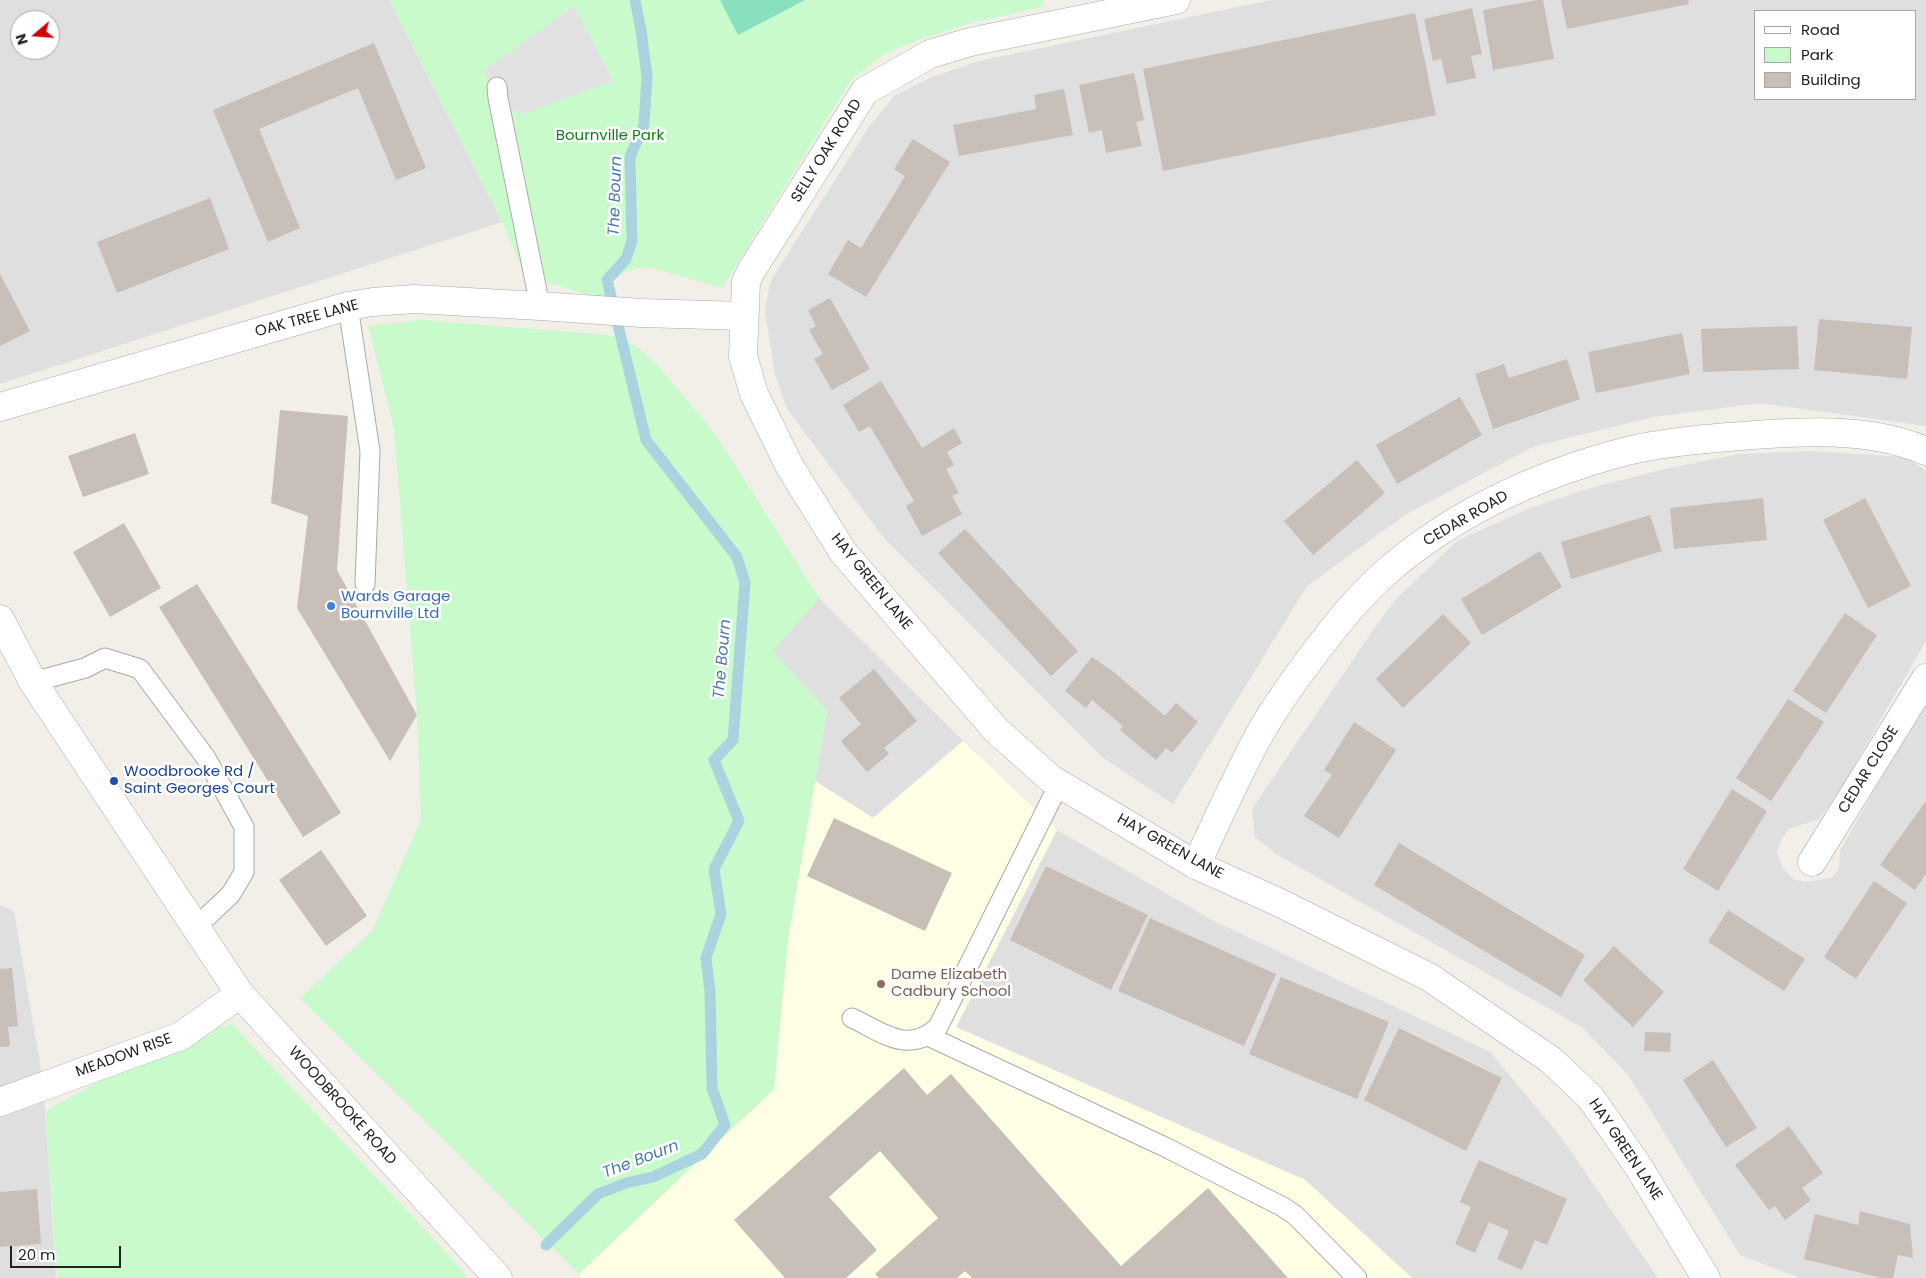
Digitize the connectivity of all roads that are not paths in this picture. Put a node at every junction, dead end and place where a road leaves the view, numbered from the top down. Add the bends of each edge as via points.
1 (1176, 0) edge
2 (497, 88) dead end
3 (348, 306) junction
4 (540, 306) junction
5 (744, 316) junction
6 (0, 407) edge
7 (1926, 451) edge
8 (365, 584) dead end
9 (0, 619) edge
10 (1926, 678) edge
11 (33, 682) junction
12 (1059, 784) junction
13 (1812, 862) dead end
14 (1196, 865) junction
15 (195, 928) junction
16 (240, 994) junction
17 (852, 1018) dead end
18 (928, 1036) junction
19 (0, 1102) edge
20 (498, 1278) edge
21 (1357, 1278) edge
22 (1706, 1278) edge

1 - 5 street, SELLY OAK ROAD via 970,42 930,54 865,91 751,271 746,282
2 - 4 lane
3 - 4 street, OAK TREE LANE via 414,299
3 - 6 street, OAK TREE LANE
3 - 8 lane via 370,451
4 - 5 street, OAK TREE LANE
5 - 12 street, HAY GREEN LANE via 743,356 754,394 790,467 843,552 996,730
7 - 14 street, CEDAR ROAD via 1907,443 1844,433 1766,434 1695,440 1629,451 1552,474 1484,505 1399,562 1340,619 1258,738
9 - 11 street, WOODBROOKE ROAD
10 - 13 street, CEDAR CLOSE
11 - 15 street, WOODBROOKE ROAD
11 - 15 lane via 84,668 105,658 140,669 206,758 244,827 244,872 230,894
12 - 14 street, HAY GREEN LANE
12 - 18 lane via 938,1027
14 - 22 street, HAY GREEN LANE via 1429,977 1551,1060 1596,1105 1638,1166
15 - 16 street, WOODBROOKE ROAD
16 - 19 street, MEADOW RISE via 181,1036
16 - 20 street, WOODBROOKE ROAD
17 - 18 lane via 900,1040 916,1042
18 - 21 lane via 1165,1147 1283,1207 1295,1215

